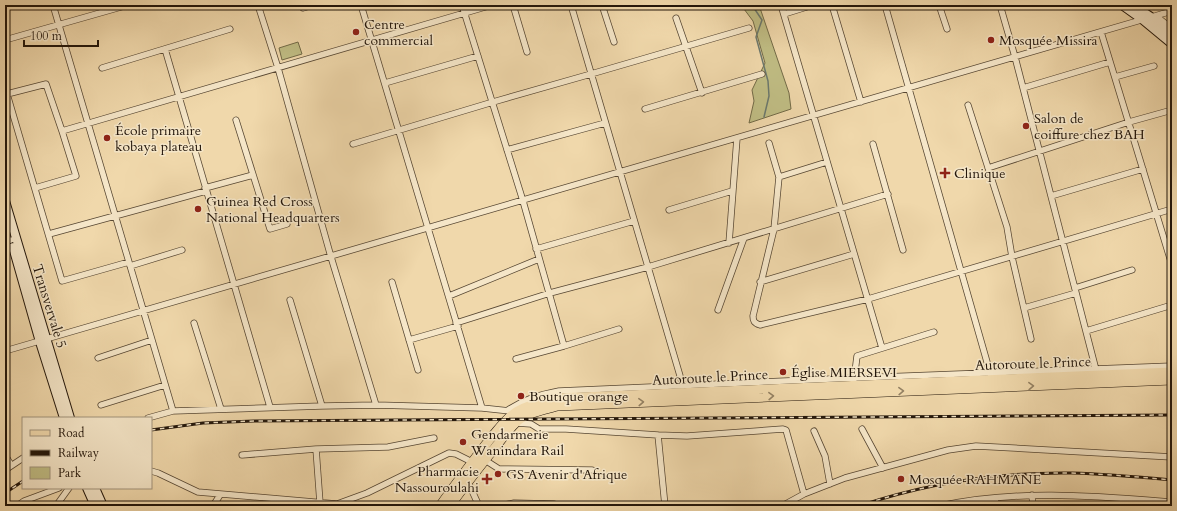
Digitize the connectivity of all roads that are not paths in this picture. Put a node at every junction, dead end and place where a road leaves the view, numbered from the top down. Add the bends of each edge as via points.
1 (52, 5) edge
2 (128, 5) edge
3 (258, 5) edge
4 (313, 5) edge
5 (361, 5) edge
6 (462, 5) edge
7 (492, 5) edge
8 (513, 5) edge
9 (571, 5) edge
10 (602, 5) edge
11 (781, 5) edge
12 (813, 5) edge
13 (832, 5) edge
14 (885, 5) edge
15 (939, 5) edge
16 (1000, 5) edge
17 (1122, 5) edge
18 (1133, 5) edge
19 (303, 8) dead end
20 (1172, 11) edge
21 (464, 13) junction
22 (784, 14) junction
23 (676, 18) dead end
24 (1150, 18) junction
25 (58, 25) junction
26 (749, 28) dead end
27 (230, 29) dead end
28 (947, 29) dead end
29 (1172, 30) edge
30 (1101, 32) junction
31 (1172, 36) edge
32 (5, 40) edge
33 (372, 41) junction
34 (614, 42) dead end
35 (1172, 44) edge
36 (686, 47) junction
37 (165, 49) junction
38 (527, 52) dead end
39 (478, 56) junction
40 (1015, 57) junction
41 (1110, 62) junction
42 (1154, 66) dead end
43 (102, 68) dead end
44 (278, 68) junction
45 (591, 74) junction
46 (762, 74) dead end
47 (1115, 77) junction
48 (385, 83) junction
49 (909, 88) junction
50 (1023, 88) junction
51 (702, 93) junction
52 (179, 97) junction
53 (493, 102) junction
54 (861, 102) junction
55 (968, 105) dead end
56 (645, 109) dead end
57 (1172, 110) edge
58 (814, 115) junction
59 (236, 120) dead end
60 (1129, 122) junction
61 (87, 123) junction
62 (606, 123) junction
63 (62, 131) junction
64 (399, 131) junction
65 (737, 138) junction
66 (769, 143) dead end
67 (353, 144) dead end
68 (873, 144) dead end
69 (507, 150) junction
70 (1040, 150) junction
71 (827, 162) junction
72 (988, 168) junction
73 (1143, 170) junction
74 (620, 172) junction
75 (253, 175) junction
76 (779, 177) junction
77 (35, 188) junction
78 (206, 189) junction
79 (732, 191) junction
80 (888, 194) junction
81 (1051, 196) junction
82 (5, 201) edge
83 (523, 201) junction
84 (841, 209) junction
85 (1172, 209) edge
86 (669, 210) dead end
87 (1156, 214) junction
88 (115, 216) junction
89 (5, 219) edge
90 (634, 221) junction
91 (287, 224) dead end
92 (429, 228) junction
93 (774, 229) junction
94 (49, 234) junction
95 (744, 238) junction
96 (8, 241) edge
97 (1063, 242) junction
98 (728, 243) junction
99 (536, 248) junction
100 (182, 250) dead end
101 (903, 250) dead end
102 (854, 254) junction
103 (331, 257) junction
104 (1012, 257) junction
105 (539, 259) junction
106 (129, 264) junction
107 (1172, 265) edge
108 (648, 267) junction
109 (1132, 270) dead end
110 (961, 272) junction
111 (392, 282) dead end
112 (760, 282) junction
113 (234, 285) junction
114 (1075, 290) junction
115 (550, 293) junction
116 (448, 296) junction
117 (868, 299) junction
118 (290, 300) dead end
119 (1172, 305) edge
120 (1024, 308) junction
121 (718, 310) dead end
122 (144, 311) junction
123 (194, 323) dead end
124 (457, 325) junction
125 (620, 329) dead end
126 (934, 332) dead end
127 (1086, 332) junction
128 (1031, 339) dead end
129 (152, 340) junction
130 (409, 340) junction
131 (43, 341) junction
132 (564, 346) junction
133 (882, 348) junction
134 (5, 351) edge
135 (98, 358) dead end
136 (516, 360) dead end
137 (1172, 366) edge
138 (418, 370) dead end
139 (1096, 371) junction
140 (1172, 372) edge
141 (991, 376) junction
142 (1172, 380) edge
143 (854, 381) junction
144 (166, 385) junction
145 (683, 386) junction
146 (101, 405) dead end
147 (376, 405) junction
148 (322, 406) junction
149 (270, 407) junction
150 (482, 408) junction
151 (221, 409) junction
152 (173, 411) junction
153 (512, 411) junction
154 (64, 417) edge
155 (70, 417) edge
156 (152, 417) edge
157 (517, 423) junction
158 (862, 429) dead end
159 (814, 431) dead end
160 (658, 435) junction
161 (434, 438) dead end
162 (316, 449) junction
163 (5, 455) edge
164 (242, 455) dead end
165 (1172, 457) edge
166 (22, 459) edge
167 (484, 460) junction
168 (472, 462) junction
169 (11, 465) junction
170 (883, 468) junction
171 (5, 470) edge
172 (592, 470) dead end
173 (152, 471) edge
174 (468, 482) junction
175 (830, 484) junction
176 (56, 489) edge
177 (68, 489) edge
178 (87, 489) edge
179 (95, 489) edge
180 (804, 494) junction
181 (220, 495) junction
182 (1032, 495) junction
183 (995, 498) junction
184 (1139, 499) junction
185 (1172, 502) edge
186 (320, 503) junction
187 (554, 504) dead end
188 (954, 504) edge
189 (337, 505) edge
190 (17, 506) edge
191 (56, 506) edge
192 (95, 506) edge
193 (103, 506) edge
194 (213, 506) edge
195 (440, 506) edge
196 (450, 506) edge
197 (479, 506) edge
198 (499, 506) edge
199 (665, 506) edge
200 (782, 506) edge
201 (940, 506) edge
202 (996, 506) edge
203 (1033, 506) edge
204 (1140, 506) edge

1 - 25 street
2 - 25 street
3 - 44 street
4 - 19 street
5 - 33 street
6 - 21 street
7 - 21 street
8 - 38 street
9 - 45 street
10 - 34 street
11 - 22 street
12 - 22 street
13 - 54 street
14 - 49 street
15 - 28 street
16 - 40 street
17 - 24 main road
18 - 24 main road
20 - 24 street
21 - 33 street
21 - 39 street
22 - 58 street
23 - 36 street
24 - 29 street
24 - 30 street
24 - 31 main road
24 - 35 main road
25 - 32 street
25 - 61 street
26 - 36 street
27 - 37 street
30 - 40 street
30 - 41 street
33 - 44 street
33 - 48 street
36 - 45 street
36 - 51 street
37 - 43 street
37 - 52 street
39 - 48 street
39 - 53 street
40 - 49 street
40 - 50 street
41 - 47 street
41 - 50 street
42 - 47 street
44 - 52 street
44 - 103 street
45 - 53 street
45 - 62 street
46 - 51 street
47 - 60 street
48 - 64 street
49 - 54 street
49 - 110 street
50 - 70 street
51 - 56 street
52 - 61 street
52 - 78 street
53 - 64 street
53 - 69 street
54 - 58 street
55 - 72 street
57 - 60 street
58 - 65 street
58 - 71 street
59 - 75 street
60 - 70 street
60 - 73 street
61 - 63 street
61 - 88 street
62 - 69 street
62 - 74 street
63 - 77 street via 76,176
63 - 77 street via 46,84 7,94
64 - 67 street
64 - 92 street
65 - 74 street
65 - 79 street
66 - 76 street
68 - 80 street
69 - 83 street
70 - 72 street
70 - 81 street
71 - 76 street
71 - 84 street
72 - 104 street via 1007,227
73 - 81 street
73 - 87 street
74 - 83 street
74 - 90 street
75 - 78 street
75 - 91 street via 270,229
76 - 93 street
77 - 94 street
78 - 88 street
78 - 113 street
79 - 86 street
79 - 98 street
80 - 84 street
80 - 101 street
81 - 97 street
82 - 131 main road, Transvervale 5
83 - 92 street
83 - 99 street
84 - 93 street
84 - 102 street
85 - 87 street
87 - 97 street
87 - 107 street
88 - 94 street
88 - 106 street
89 - 96 main road, Transvervale 5
90 - 99 street
90 - 108 street
92 - 103 street
92 - 116 street
93 - 95 street
93 - 112 street
94 - 106 street via 62,281
95 - 98 street
95 - 121 street
96 - 131 main road, Transvervale 5
97 - 104 street
97 - 114 street
98 - 108 street
99 - 105 street
100 - 106 street
102 - 112 street
102 - 117 street
103 - 113 street
103 - 147 street
104 - 110 street
104 - 120 street
105 - 115 street
105 - 116 street
106 - 122 street
108 - 115 street
108 - 145 street
109 - 114 street
110 - 117 street
110 - 141 street
111 - 130 street
112 - 117 street via 753,316 756,324 760,325
113 - 122 street
113 - 149 street
114 - 120 street
114 - 127 street
115 - 124 street
115 - 132 street
116 - 124 street
117 - 133 street
118 - 148 street
119 - 127 street
120 - 128 street
122 - 129 street
122 - 131 street
123 - 151 street
124 - 130 street
124 - 150 street
125 - 132 street
126 - 133 street
127 - 139 street
129 - 135 street
129 - 144 street
130 - 138 street
131 - 134 street
131 - 154 main road, Transvervale 5
131 - 155 main road, Transvervale 5
132 - 136 street
133 - 143 street via 857,356
137 - 139 street
139 - 140 main road, Autoroute le Prince
139 - 141 main road, Autoroute le Prince
141 - 143 main road, Autoroute le Prince
157 -> 142 main road, Autoroute le Prince via 520,419 558,406
143 - 145 street
143 - 153 main road, Autoroute le Prince via 557,398
144 - 146 street
144 - 152 street
145 - 153 street via 538,395 520,402
147 - 148 street
147 - 150 street
148 - 149 street
149 - 151 street
150 - 153 street
151 - 152 street
152 - 156 street
153 - 168 main road, Autoroute le Prince
157 - 160 street via 531,424 539,430 566,428
157 - 167 main road, Autoroute le Prince
158 - 170 street
159 - 175 street via 825,456
160 - 180 street via 687,436 784,429
160 - 199 street
161 - 162 street via 388,447
162 - 164 street
162 - 186 street
163 - 169 street
165 - 170 street via 976,446 948,450
166 - 169 street
167 - 172 street via 499,469
167 - 174 main road, Autoroute le Prince
168 - 189 street via 449,453
168 - 195 main road, Autoroute le Prince
169 - 171 street
170 - 175 street
173 - 181 street via 198,492
174 - 196 main road, Autoroute le Prince
174 - 197 street
175 - 180 street
176 - 190 street
177 - 191 street
178 - 192 main road
179 - 193 main road
180 - 200 street
181 - 186 street
181 - 194 street
182 - 183 street
182 - 184 street
182 - 203 street
183 - 188 street
183 - 202 street
184 - 185 street
184 - 204 street
186 - 189 street
187 - 198 street via 514,503
188 - 201 street

